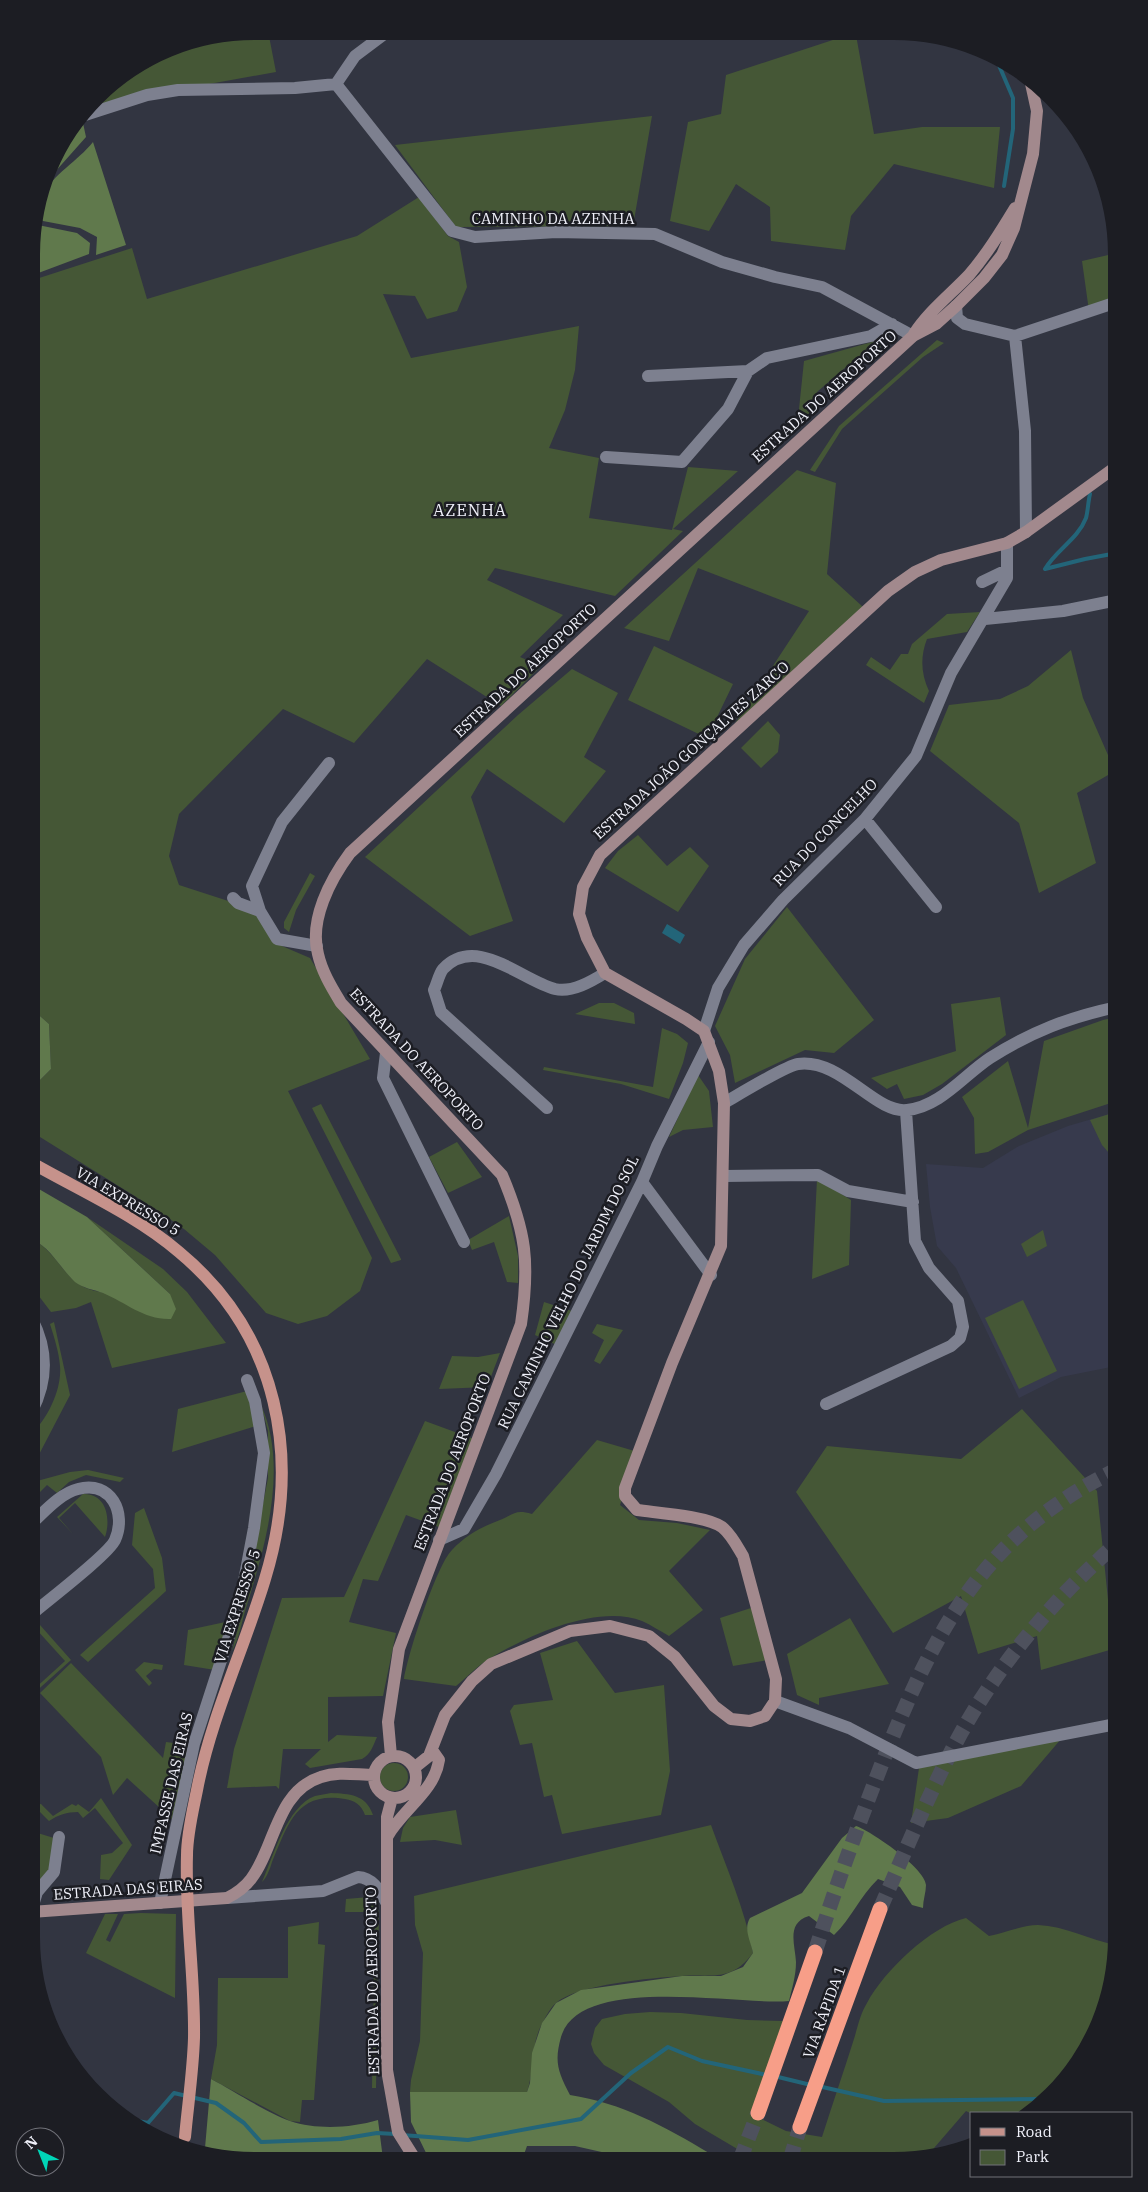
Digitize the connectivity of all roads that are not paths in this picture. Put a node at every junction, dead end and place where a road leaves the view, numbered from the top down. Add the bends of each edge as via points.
1 (376, 40) edge
2 (336, 84) junction
3 (1033, 91) edge
4 (95, 111) edge
5 (1019, 202) junction
6 (1108, 305) edge
7 (956, 306) junction
8 (892, 324) junction
9 (913, 336) junction
10 (1014, 336) junction
11 (748, 371) junction
12 (648, 376) dead end
13 (606, 457) dead end
14 (1108, 473) edge
15 (1026, 532) junction
16 (1007, 543) junction
17 (1007, 570) junction
18 (982, 582) dead end
19 (1108, 602) edge
20 (985, 619) junction
21 (329, 763) dead end
22 (864, 819) junction
23 (233, 898) dead end
24 (936, 907) dead end
25 (260, 911) junction
26 (316, 946) junction
27 (605, 973) junction
28 (1108, 1009) edge
29 (707, 1037) junction
30 (386, 1053) junction
31 (724, 1103) junction
32 (547, 1108) dead end
33 (906, 1111) junction
34 (40, 1168) edge
35 (724, 1176) junction
36 (642, 1182) junction
37 (912, 1202) junction
38 (464, 1242) dead end
39 (711, 1275) junction
40 (40, 1334) edge
41 (247, 1380) dead end
42 (40, 1394) edge
43 (826, 1404) dead end
44 (40, 1516) edge
45 (439, 1540) junction
46 (40, 1607) edge
47 (774, 1701) junction
48 (1108, 1726) edge
49 (432, 1750) junction
50 (391, 1756) junction
51 (414, 1768) junction
52 (374, 1775) junction
53 (392, 1798) junction
54 (59, 1837) dead end
55 (387, 1837) junction
56 (40, 1888) edge
57 (227, 1898) junction
58 (386, 1902) junction
59 (160, 1903) junction
60 (880, 1909) tunnel mouth
61 (40, 1911) edge
62 (815, 1952) tunnel mouth
63 (758, 2113) tunnel mouth
64 (800, 2127) tunnel mouth
65 (185, 2137) dead end
66 (411, 2152) edge

1 - 2 street via 355,56
2 - 4 street via 178,90 147,95
2 - 8 street, CAMINHO DA AZENHA via 452,231 475,237 556,232 655,234 722,262 822,287
3 - 5 main road, ESTRADA DO AEROPORTO via 1037,110 1033,154
5 - 7 main road, ESTRADA DO AEROPORTO via 1014,228 1002,255
5 - 9 main road, ESTRADA DO AEROPORTO via 984,256 935,307
6 - 10 street
7 - 9 main road, ESTRADA DO AEROPORTO via 936,324
7 - 10 street via 957,318 965,324
8 - 9 street, CAMINHO DA AZENHA
8 - 11 street via 871,336 767,358
9 - 26 main road, ESTRADA DO AEROPORTO via 350,854 337,870 320,911
10 - 15 street via 1025,431
11 - 12 street
11 - 13 street via 728,408 682,462
14 - 15 main road, ESTRADA JOÃO GONÇALVES ZARCO
15 - 16 main road, ESTRADA JOÃO GONÇALVES ZARCO
16 - 17 street, RUA DO CONCELHO
16 - 27 main road, ESTRADA JOÃO GONÇALVES ZARCO via 941,560 915,572 888,592 600,855 582,887 579,914
17 - 18 street
17 - 20 street, RUA DO CONCELHO via 1007,578
19 - 20 street via 1062,611
20 - 22 street, RUA DO CONCELHO via 952,673 916,756
21 - 25 street via 282,822 252,886
22 - 24 street
22 - 29 street, RUA DO CONCELHO via 782,900 744,945 718,988
23 - 25 street
25 - 26 street via 277,940
26 - 30 main road, ESTRADA DO AEROPORTO via 328,981 341,1004
27 - 29 main road via 686,1019
27 - 32 street via 586,985 557,990 482,956 463,956 443,970 434,990 441,1012
28 - 33 street via 1076,1016 1019,1040 960,1084 926,1105
29 - 31 main road via 719,1071
29 - 36 street, RUA CAMINHO VELHO DO JARDIM DO SOL
30 - 38 street via 383,1078
30 - 45 main road, ESTRADA DO AEROPORTO via 502,1174 517,1211 525,1249 527,1286 521,1324
31 - 33 street via 796,1064 815,1064 834,1072 887,1106
31 - 35 main road
33 - 37 street
34 - 65 main road, VIA EXPRESSO 5 via 161,1237 211,1282 236,1314 255,1348 269,1384 278,1423 283,1485 272,1553 197,1787 186,1854 194,2038
35 - 37 street via 818,1175 848,1191
35 - 39 main road via 721,1246
36 - 39 street
36 - 45 street, RUA CAMINHO VELHO DO JARDIM DO SOL via 496,1474 464,1529
37 - 43 street via 915,1241 929,1268 958,1301 963,1328 960,1338 951,1346
39 - 47 main road via 672,1363 625,1488 625,1496 637,1510 694,1518 721,1527 733,1540 743,1556 776,1679
40 - 42 street via 45,1362
41 - 59 street, IMPASSE DAS EIRAS via 256,1401 264,1454 254,1528 240,1602 194,1744
44 - 46 street via 68,1493 90,1487 101,1490 115,1502 119,1520 115,1541
45 - 50 main road, ESTRADA DO AEROPORTO via 400,1649 388,1722
47 - 48 street via 849,1728 916,1763
47 - 49 main road via 765,1716 750,1721 731,1720 714,1706 676,1657 650,1636 610,1626 570,1631 491,1664 472,1681 445,1715
49 - 51 main road
49 - 55 main road via 439,1760 434,1778 398,1819
50 - 51 main road via 405,1759
50 - 52 main road via 379,1764
51 - 53 main road via 417,1778 412,1791 400,1798
52 - 53 main road via 376,1786
52 - 57 main road via 340,1773 320,1777 301,1788 288,1804 251,1880
53 - 55 main road, ESTRADA DO AEROPORTO via 387,1817
54 - 56 street via 54,1872
55 - 58 main road, ESTRADA DO AEROPORTO
57 - 58 street, ESTRADA DAS EIRAS via 310,1893 364,1877 377,1886
57 - 59 main road, ESTRADA DAS EIRAS
58 - 66 main road, ESTRADA DO AEROPORTO via 387,2070 398,2132
59 - 61 main road, ESTRADA DAS EIRAS
60 - 64 highway, VIA RÁPIDA 1
62 - 63 highway, VIA RÁPIDA 1

